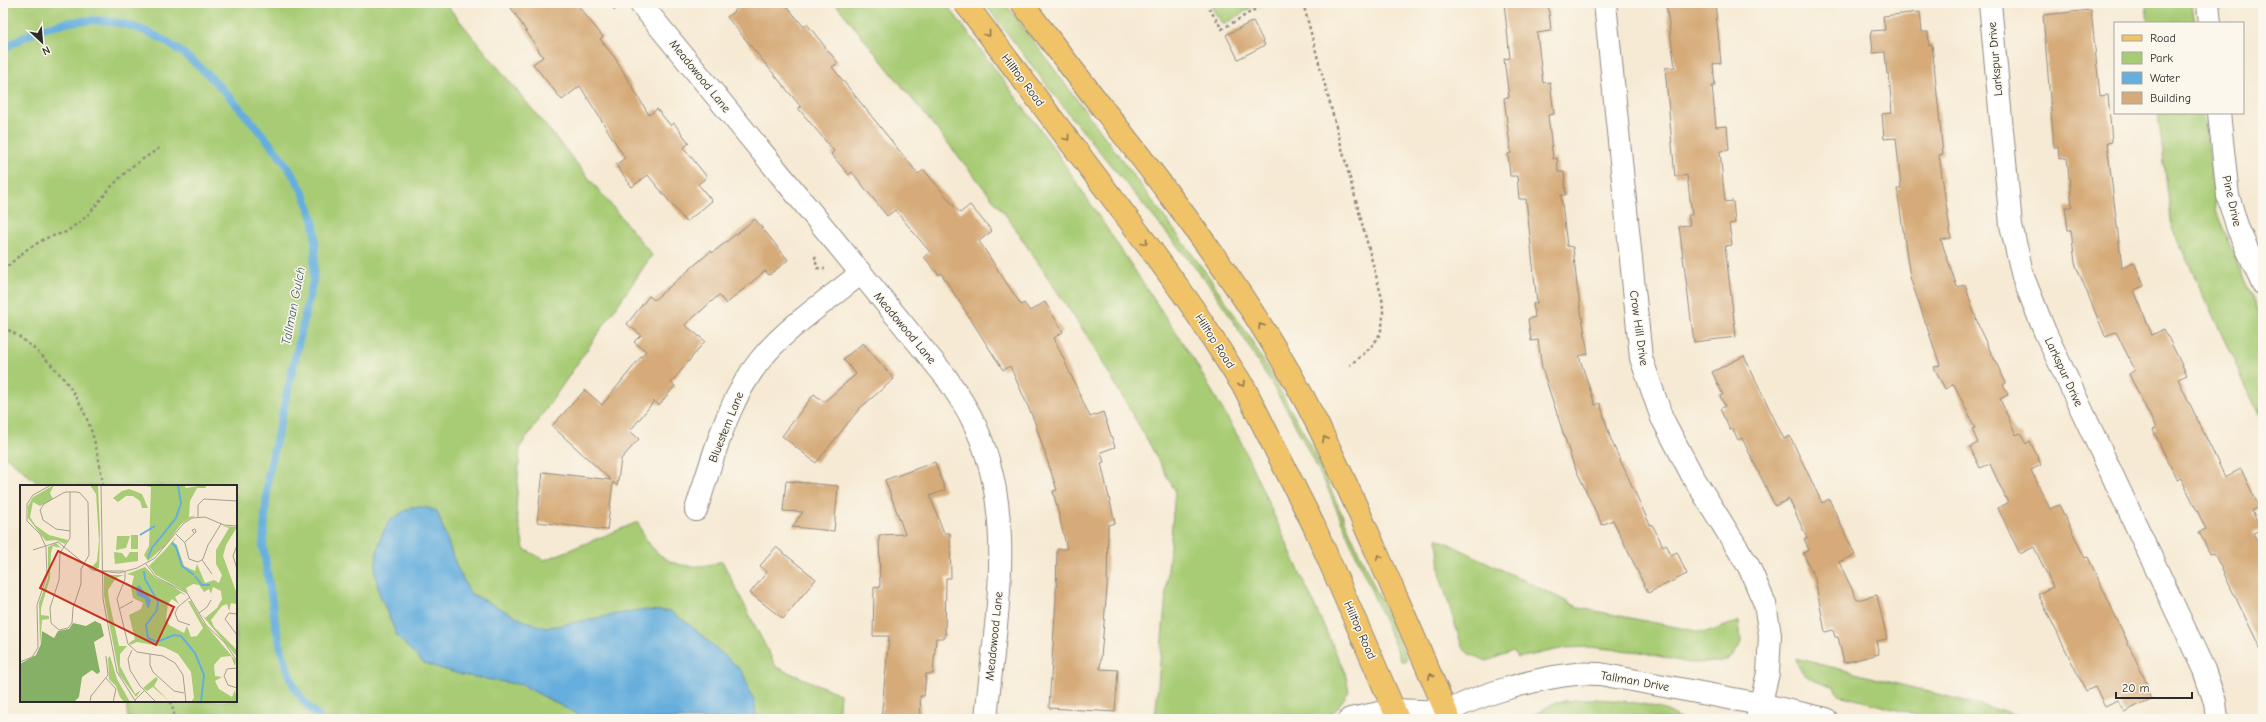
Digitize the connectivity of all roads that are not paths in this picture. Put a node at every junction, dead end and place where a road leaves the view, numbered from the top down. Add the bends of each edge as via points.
1 (640, 3) edge
2 (965, 3) edge
3 (1022, 3) edge
4 (1605, 3) edge
5 (1990, 3) edge
6 (2208, 3) edge
7 (2210, 22) edge
8 (2219, 114) edge
9 (860, 274) junction
10 (2263, 284) edge
11 (696, 510) dead end
12 (1759, 711) edge
13 (1396, 714) edge
14 (1445, 717) edge
15 (986, 719) edge
16 (1350, 719) edge
17 (1826, 719) edge
18 (2217, 719) edge

1 - 9 street, Meadowood Lane
2 -> 13 main road, Hilltop Road via 1165,269 1245,389 1314,526
14 -> 3 main road via 1348,486 1309,407 1278,352 1193,228
4 - 12 street, Crow Hill Drive via 1641,358 1654,400 1670,436 1759,586 1770,635 1768,673
5 - 18 street, Larkspur Drive via 2011,225 2023,276 2048,340 2204,670 2215,702
6 - 7 street
8 - 10 street, Pine Drive via 2228,196 2238,229
9 - 11 street, Bluestem Lane via 788,332 761,359 732,408
9 - 15 street, Meadowood Lane via 946,377 978,432 994,482 1002,549
12 - 14 street, Tallman Drive via 1600,674 1578,673 1511,688
12 - 17 street, Tallman Drive
13 - 14 street, Tallman Drive
13 - 16 street, Tallman Drive

